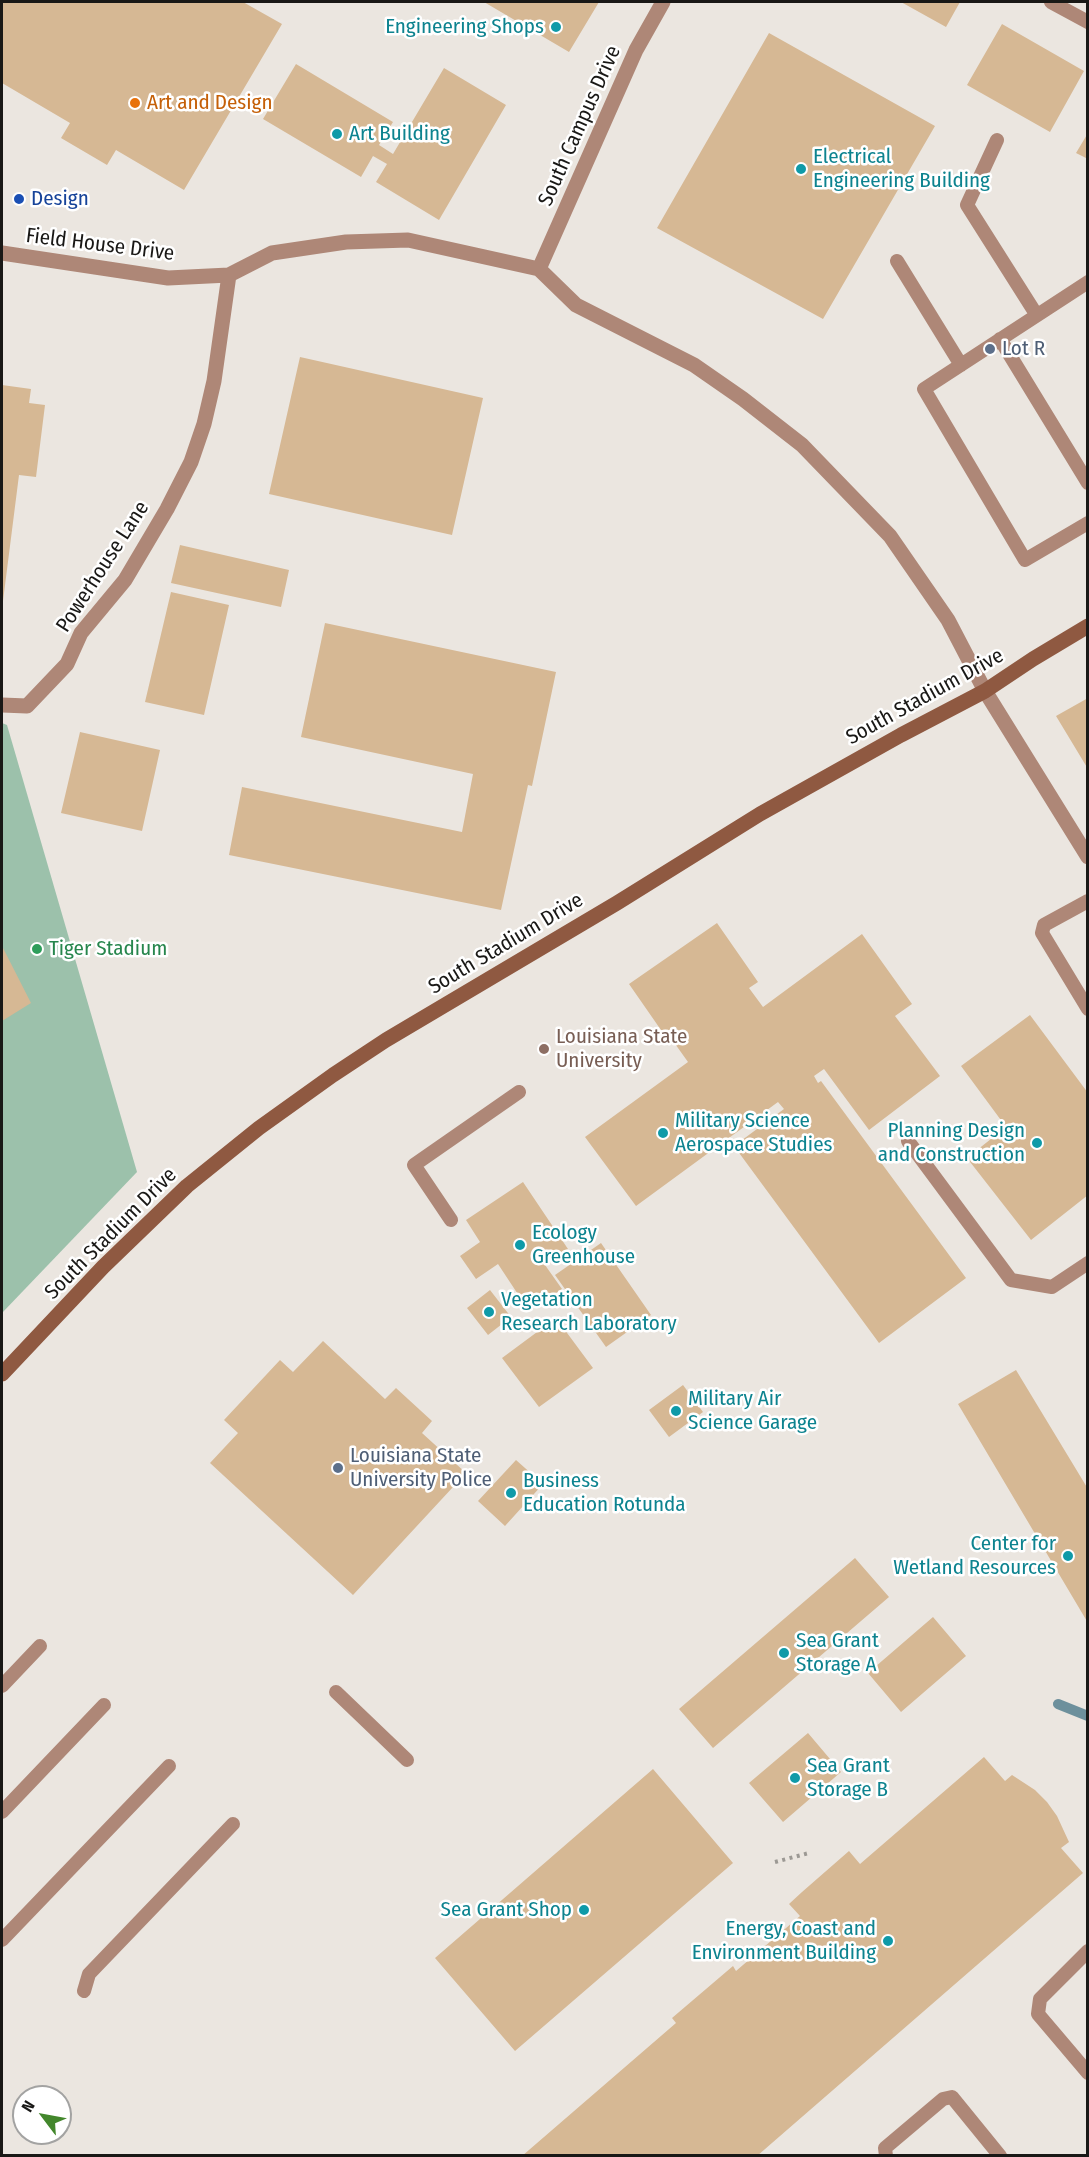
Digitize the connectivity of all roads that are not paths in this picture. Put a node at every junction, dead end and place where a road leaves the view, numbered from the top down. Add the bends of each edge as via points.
1 (663, 2) edge
2 (1051, 2) edge
3 (1088, 22) edge
4 (997, 140) dead end
5 (2, 254) edge
6 (897, 261) dead end
7 (539, 269) junction
8 (229, 275) junction
9 (1088, 282) edge
10 (1036, 314) junction
11 (1000, 339) junction
12 (961, 365) junction
13 (1088, 483) edge
14 (1088, 523) edge
15 (1088, 626) edge
16 (985, 691) junction
17 (2, 705) edge
18 (1088, 857) edge
19 (1088, 901) edge
20 (1088, 1009) edge
21 (519, 1092) dead end
22 (908, 1141) dead end
23 (451, 1220) dead end
24 (1088, 1263) edge
25 (2, 1374) edge
26 (40, 1646) dead end
27 (2, 1686) edge
28 (336, 1692) dead end
29 (104, 1705) dead end
30 (407, 1760) dead end
31 (169, 1766) dead end
32 (2, 1812) edge
33 (232, 1824) dead end
34 (2, 1940) edge
35 (1088, 1951) edge
36 (84, 1990) dead end
37 (1088, 2073) edge
38 (886, 2156) edge
39 (1000, 2156) edge

1 - 7 street, South Campus Drive via 636,50
2 - 3 lane
4 - 10 lane via 967,205
5 - 8 street, Field House Drive via 168,278
6 - 12 lane
7 - 8 street via 408,240 346,242 272,254
7 - 16 street via 576,305 694,365 802,445 890,536 948,620
8 - 17 street, Powerhouse Lane via 204,424 191,462 167,509 125,580 81,633 67,664 27,706
9 - 10 lane
10 - 11 lane
11 - 12 lane
11 - 13 lane
12 - 14 lane via 924,389 1025,560
15 - 16 street, South Stadium Drive
16 - 18 street
16 - 25 street, South Stadium Drive via 760,814 333,1075 187,1186
19 - 20 lane via 1044,925 1042,933
21 - 23 lane via 414,1165
22 - 24 lane via 1011,1280 1053,1287
26 - 27 lane
28 - 30 lane
29 - 32 lane
31 - 34 lane
33 - 36 lane via 88,1974
35 - 37 lane via 1040,1999 1038,2014
38 - 39 lane via 885,2148 943,2099 952,2097

